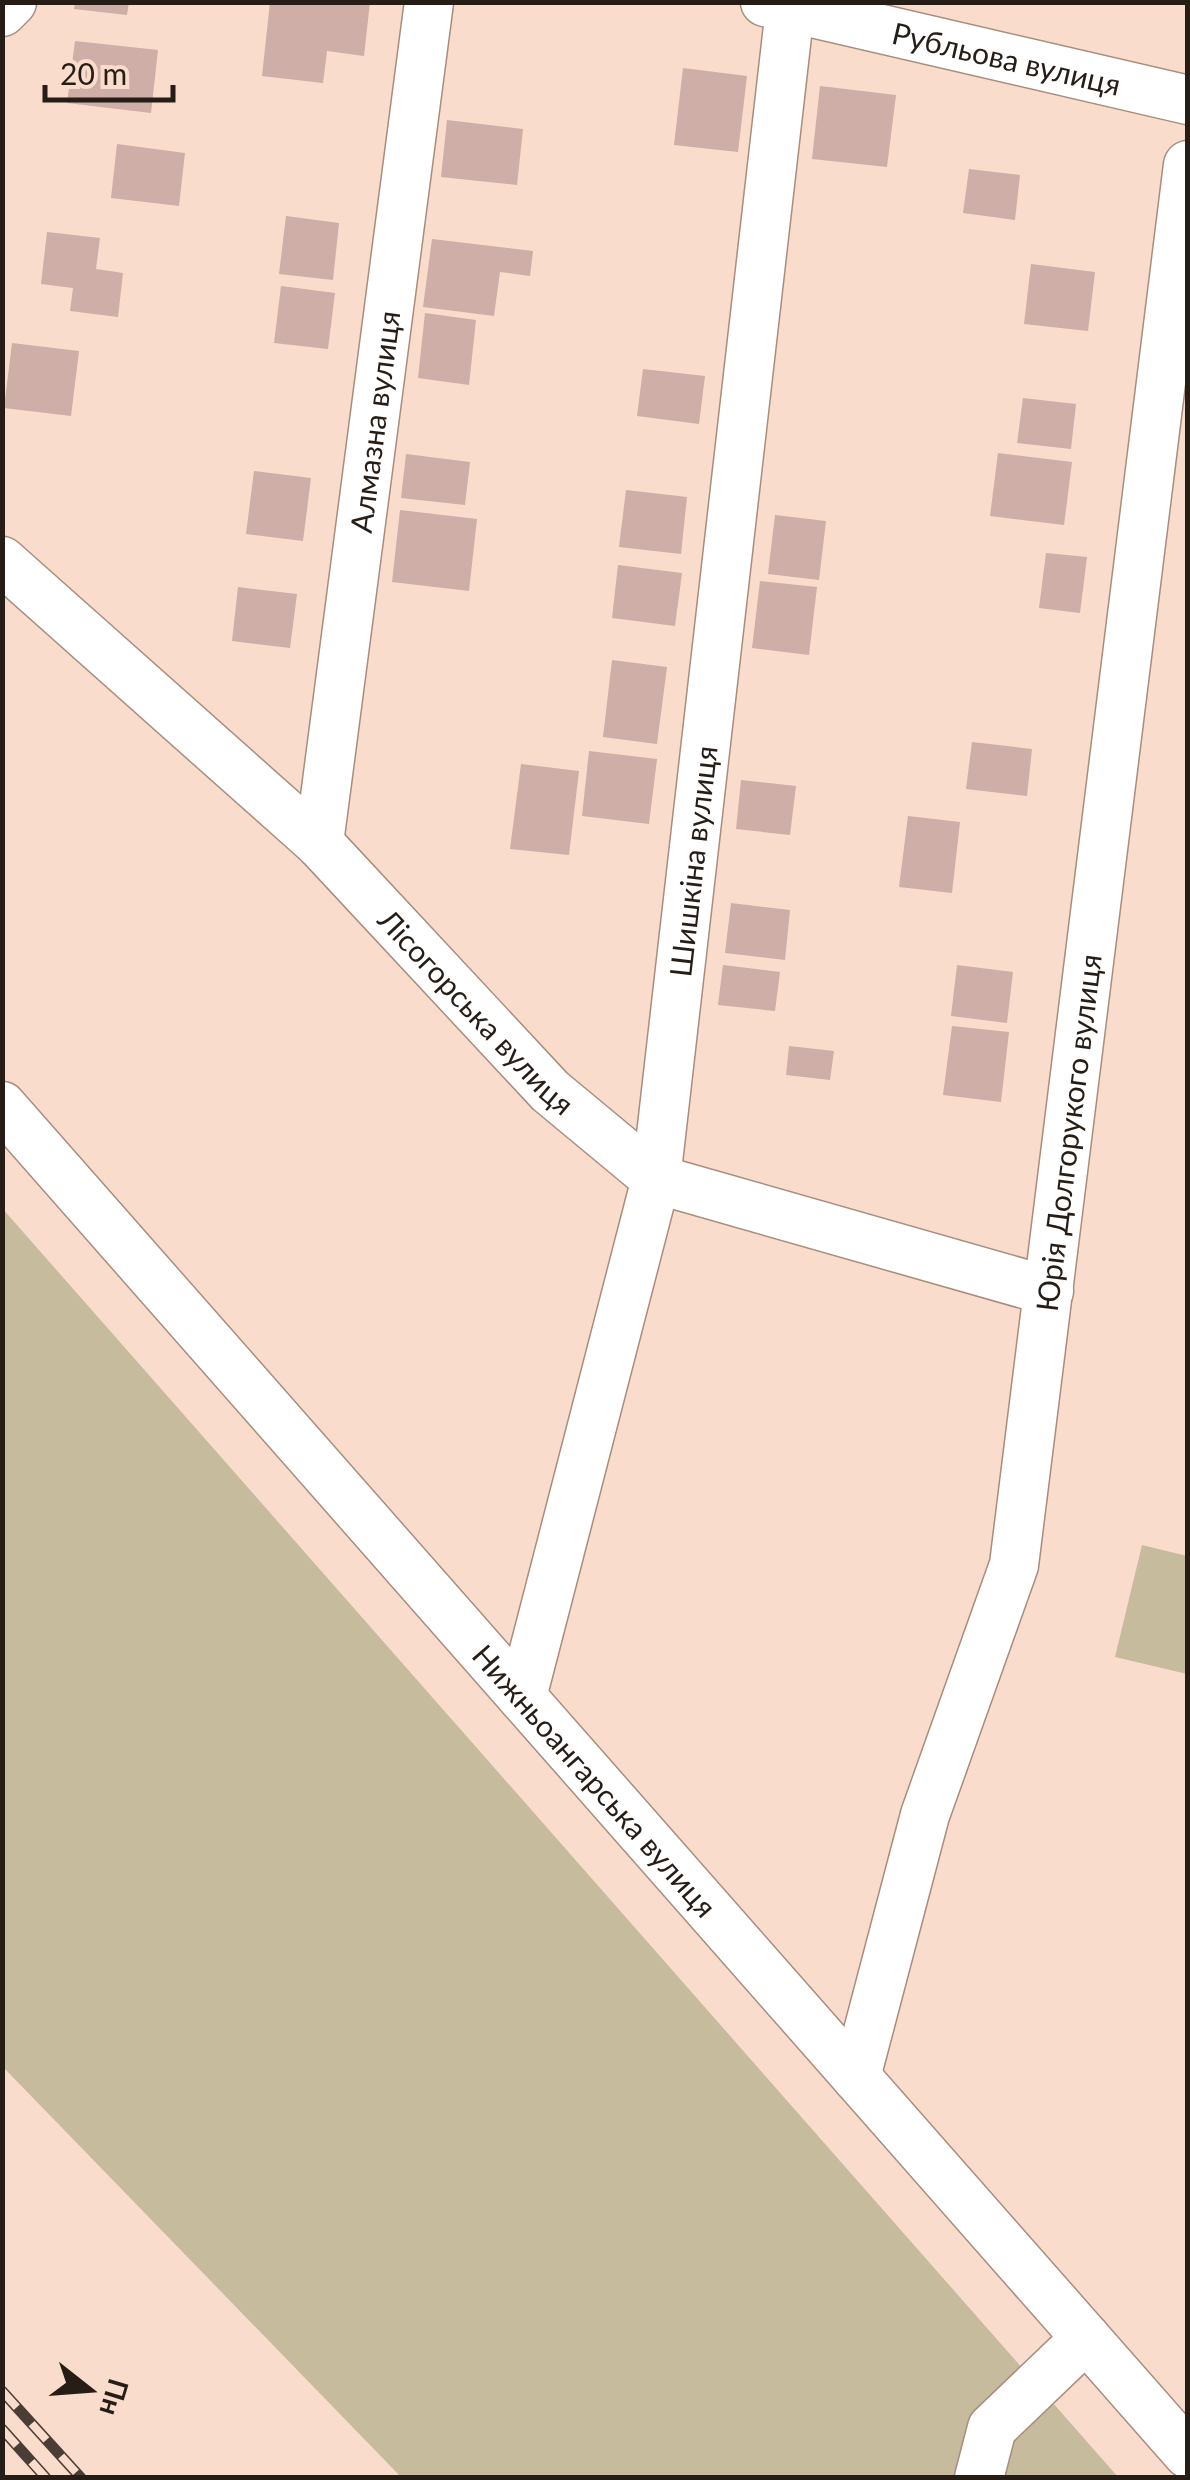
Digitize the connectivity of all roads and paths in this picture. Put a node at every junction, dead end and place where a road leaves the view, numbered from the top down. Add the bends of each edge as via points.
1 (12, 2) edge
2 (429, 2) edge
3 (778, 6) edge
4 (2, 12) edge
5 (1188, 100) edge
6 (1188, 165) edge
7 (2, 561) edge
8 (318, 843) junction
9 (2, 1106) edge
10 (656, 1179) junction
11 (1048, 1291) junction
12 (522, 1697) junction
13 (856, 2078) junction
14 (1086, 2338) junction
15 (1188, 2454) edge
16 (980, 2478) edge

1 - 4 street
2 - 8 street, Алмазна вулиця
3 - 5 street, Рубльова вулиця
3 - 10 street, Шишкіна вулиця
6 - 11 street, Юрія Долгорукого вулиця
7 - 8 street, Лісогорська вулиця
8 - 10 street, Лісогорська вулиця via 550,1090
9 - 12 street, Нижньоангарська вулиця
10 - 11 street, Лісогорська вулиця
10 - 12 street, Шишкіна вулиця
11 - 13 street, Юрія Долгорукого вулиця via 1014,1565 925,1815
12 - 13 street, Нижньоангарська вулиця
13 - 14 street, Нижньоангарська вулиця
14 - 15 street, Нижньоангарська вулиця
14 - 16 street via 992,2428

